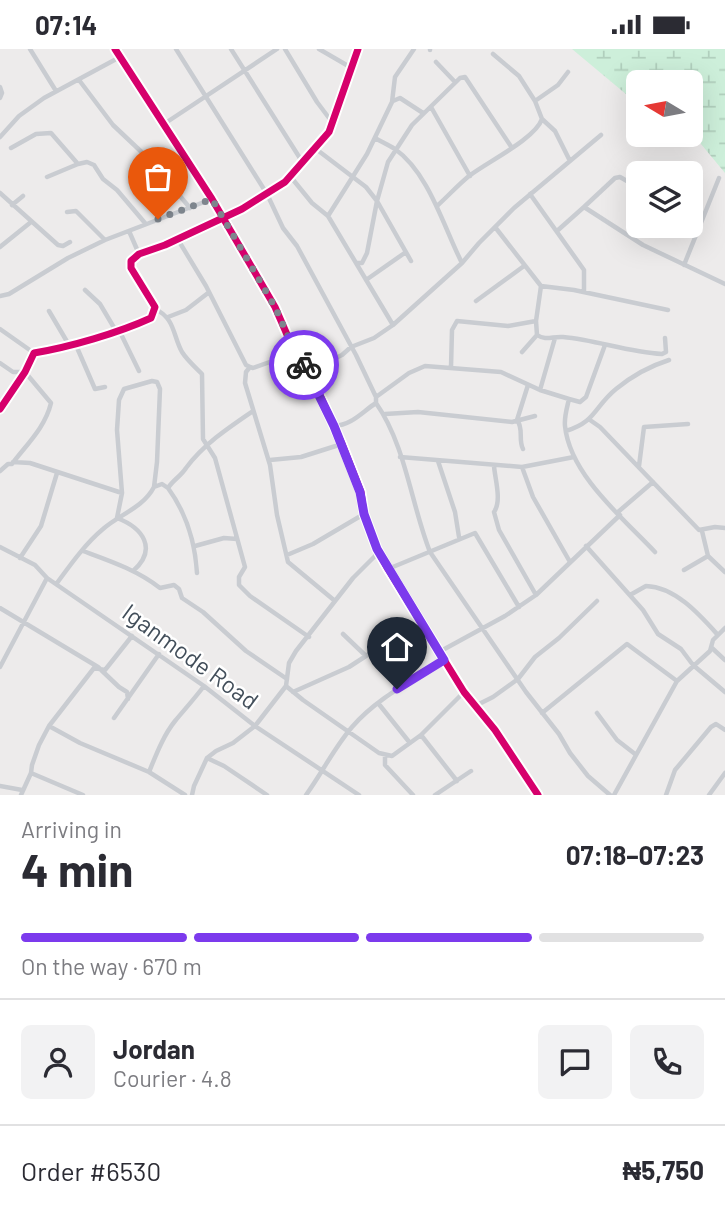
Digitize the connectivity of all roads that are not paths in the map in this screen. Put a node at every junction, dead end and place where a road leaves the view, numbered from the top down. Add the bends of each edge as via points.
1 (30, 49) edge
2 (176, 49) edge
3 (231, 49) edge
4 (277, 49) edge
5 (285, 49) edge
6 (319, 49) edge
7 (358, 49) edge
8 (414, 49) edge
9 (117, 51) edge
10 (493, 54) dead end
11 (436, 62) dead end
12 (350, 67) junction
13 (244, 72) junction
14 (568, 72) dead end
15 (79, 80) junction
16 (455, 82) junction
17 (0, 87) edge
18 (56, 91) junction
19 (0, 98) edge
20 (205, 98) junction
21 (392, 101) junction
22 (535, 101) junction
23 (431, 107) junction
24 (423, 113) junction
25 (542, 119) junction
26 (333, 122) junction
27 (164, 124) junction
28 (601, 135) dead end
29 (0, 137) edge
30 (375, 138) junction
31 (11, 148) dead end
32 (512, 148) junction
33 (316, 149) junction
34 (396, 150) junction
35 (570, 161) junction
36 (303, 163) junction
37 (78, 164) junction
38 (470, 176) junction
39 (47, 177) dead end
40 (290, 177) junction
41 (354, 177) junction
42 (719, 178) dead end
43 (626, 180) edge
44 (0, 194) edge
45 (267, 194) junction
46 (530, 194) junction
47 (23, 196) dead end
48 (212, 199) junction
49 (377, 201) junction
50 (12, 205) junction
51 (437, 205) junction
52 (584, 207) junction
53 (190, 208) junction
54 (67, 212) dead end
55 (328, 216) junction
56 (223, 217) junction
57 (31, 222) junction
58 (145, 223) junction
59 (495, 227) junction
60 (129, 231) junction
61 (557, 231) junction
62 (177, 238) junction
63 (105, 240) junction
64 (70, 242) dead end
65 (0, 247) edge
66 (406, 252) junction
67 (139, 254) junction
68 (411, 261) dead end
69 (356, 263) junction
70 (462, 264) junction
71 (684, 265) junction
72 (524, 266) junction
73 (366, 280) junction
74 (725, 284) edge
75 (541, 286) junction
76 (85, 290) dead end
77 (584, 292) junction
78 (208, 293) junction
79 (0, 296) edge
80 (476, 301) dead end
81 (155, 309) junction
82 (668, 310) dead end
83 (49, 311) dead end
84 (167, 317) junction
85 (536, 321) junction
86 (393, 325) junction
87 (0, 329) edge
88 (117, 330) junction
89 (537, 335) junction
90 (555, 338) junction
91 (666, 338) dead end
92 (75, 343) junction
93 (69, 345) junction
94 (605, 345) junction
95 (351, 347) junction
96 (295, 352) junction
97 (522, 352) dead end
98 (34, 353) junction
99 (669, 360) dead end
100 (0, 363) edge
101 (250, 367) junction
102 (451, 367) junction
103 (139, 371) dead end
104 (309, 371) junction
105 (25, 372) junction
106 (528, 385) junction
107 (105, 387) dead end
108 (541, 390) junction
109 (569, 399) junction
110 (376, 400) junction
111 (0, 409) edge
112 (253, 411) junction
113 (384, 414) junction
114 (535, 416) dead end
115 (590, 420) junction
116 (517, 421) junction
117 (688, 424) dead end
118 (334, 426) junction
119 (566, 431) junction
120 (206, 445) junction
121 (342, 445) junction
122 (523, 449) dead end
123 (400, 457) junction
124 (574, 457) junction
125 (269, 459) junction
126 (438, 461) junction
127 (13, 462) junction
128 (494, 465) junction
129 (523, 467) junction
130 (639, 467) junction
131 (0, 471) edge
132 (57, 473) junction
133 (653, 482) junction
134 (154, 487) junction
135 (168, 488) junction
136 (122, 493) junction
137 (364, 514) junction
138 (619, 514) junction
139 (117, 518) junction
140 (725, 528) edge
141 (702, 531) junction
142 (459, 537) junction
143 (237, 539) junction
144 (195, 546) junction
145 (586, 546) junction
146 (0, 547) edge
147 (377, 549) junction
148 (83, 551) junction
149 (430, 552) junction
150 (655, 552) dead end
151 (286, 555) junction
152 (708, 556) junction
153 (20, 558) junction
154 (570, 562) junction
155 (388, 569) junction
156 (684, 570) dead end
157 (133, 571) junction
158 (725, 572) edge
159 (197, 573) dead end
160 (47, 578) junction
161 (57, 583) junction
162 (536, 595) junction
163 (630, 595) junction
164 (335, 601) junction
165 (597, 601) dead end
166 (519, 607) junction
167 (0, 608) edge
168 (420, 621) junction
169 (24, 622) junction
170 (482, 627) junction
171 (725, 628) edge
172 (343, 634) dead end
173 (717, 634) junction
174 (132, 636) junction
175 (309, 637) junction
176 (712, 648) junction
177 (439, 652) junction
178 (159, 654) junction
179 (366, 656) junction
180 (444, 660) junction
181 (725, 660) edge
182 (693, 665) junction
183 (0, 667) edge
184 (98, 667) junction
185 (287, 679) junction
186 (518, 679) junction
187 (677, 681) junction
188 (204, 686) junction
189 (286, 686) junction
190 (293, 692) junction
191 (464, 692) junction
192 (725, 692) edge
193 (128, 699) junction
194 (378, 703) junction
195 (475, 706) junction
196 (542, 713) junction
197 (597, 713) dead end
198 (114, 718) dead end
199 (49, 726) junction
200 (255, 726) junction
201 (725, 730) edge
202 (348, 731) junction
203 (421, 735) junction
204 (410, 743) junction
205 (635, 754) junction
206 (385, 755) junction
207 (392, 756) junction
208 (207, 758) junction
209 (385, 762) junction
210 (471, 771) dead end
211 (149, 772) junction
212 (323, 772) junction
213 (32, 773) junction
214 (725, 773) edge
215 (457, 781) junction
216 (0, 786) edge
217 (22, 793) edge
218 (83, 795) edge
219 (185, 795) edge
220 (192, 795) edge
221 (267, 795) edge
222 (306, 795) edge
223 (359, 795) edge
224 (413, 795) edge
225 (435, 795) edge
226 (538, 795) edge
227 (612, 795) edge
228 (666, 795) edge
229 (709, 795) edge

1 - 18 street
2 - 20 street
3 - 13 street
4 - 13 street
5 - 26 street
6 - 12 street
7 - 12 street
8 - 21 street via 395,77
9 - 15 street
9 - 27 street
10 - 22 street via 519,76
11 - 16 street
12 - 26 street
13 - 20 street
13 - 36 street
14 - 22 street
15 - 18 street
15 - 53 street via 113,125
16 - 23 street
16 - 32 street via 465,77
17 - 19 street
18 - 29 street via 19,116
20 - 27 street
20 - 45 street
21 - 24 street via 400,98
21 - 30 street
22 - 25 street
23 - 24 street
23 - 38 street
24 - 34 street
25 - 32 street
25 - 35 street via 555,131
26 - 33 street
27 - 48 street
28 - 35 street
30 - 34 street
30 - 41 street
31 - 37 street via 50,132
32 - 38 street
33 - 36 street
33 - 41 street
34 - 49 street
34 - 51 street
35 - 46 street
36 - 40 street
37 - 39 street
37 - 58 street via 93,165
38 - 51 street
40 - 45 street
40 - 55 street
41 - 49 street
41 - 55 street
42 - 71 street
43 - 52 street via 615,178
44 - 50 street
45 - 56 street
45 - 95 street
46 - 59 street
46 - 61 street
47 - 50 street
48 - 53 street
48 - 56 street
49 - 66 street
49 - 69 street via 365,258
50 - 57 street
51 - 70 street
52 - 61 street
52 - 71 street
53 - 58 street
54 - 63 street via 76,211
55 - 69 street
56 - 62 street
56 - 96 street via 275,307
57 - 64 street via 60,246
57 - 65 street
58 - 60 street
59 - 70 street
59 - 72 street
60 - 63 street
60 - 67 street
61 - 77 street via 584,269
62 - 67 street
62 - 78 street
63 - 79 street
66 - 68 street
66 - 73 street
67 - 81 street via 131,268
69 - 73 street
70 - 86 street
71 - 74 street
72 - 75 street
72 - 80 street
73 - 86 street
75 - 77 street
75 - 85 street
76 - 88 street
77 - 82 street
78 - 84 street via 186,310
78 - 101 street
81 - 84 street
81 - 88 street via 150,318
83 - 93 street
84 - 120 street via 183,353 202,375
85 - 89 street
85 - 102 street via 508,326 457,321 452,330
86 - 95 street
87 - 98 street
88 - 92 street
88 - 103 street
89 - 90 street
89 - 97 street
90 - 94 street
90 - 108 street
91 - 94 street via 664,354
92 - 93 street
92 - 107 street via 95,389
93 - 98 street
94 - 109 street via 586,397 580,402
95 - 104 street
95 - 110 street
96 - 101 street
96 - 104 street
98 - 105 street
99 - 115 street via 616,389
100 - 105 street via 13,372
101 - 112 street via 245,377
102 - 106 street via 501,372
102 - 110 street via 419,367
104 - 118 street
105 - 111 street
105 - 127 street via 51,403 40,429
106 - 108 street
106 - 116 street
108 - 109 street
109 - 119 street
110 - 113 street
110 - 118 street via 344,425
112 - 120 street
112 - 125 street
113 - 116 street via 418,412
113 - 123 street
114 - 116 street
115 - 119 street
115 - 130 street
116 - 122 street
117 - 130 street via 644,427
118 - 121 street
119 - 124 street
120 - 135 street
120 - 143 street via 215,458
121 - 125 street via 301,457
121 - 137 street
123 - 126 street
123 - 149 street
124 - 129 street
124 - 138 street
125 - 151 street
126 - 128 street
126 - 142 street
127 - 131 street
127 - 132 street
128 - 129 street
128 - 162 street via 498,502 494,512 499,530
129 - 154 street via 533,497
130 - 133 street
132 - 136 street
132 - 153 street via 41,526
133 - 138 street
133 - 141 street
134 - 135 street via 162,484
134 - 136 street via 160,389 152,381 124,389 119,400
134 - 139 street via 148,498
135 - 144 street via 180,505
136 - 139 street
137 - 147 street
137 - 151 street
138 - 145 street
138 - 150 street
139 - 148 street
139 - 157 street via 142,534 146,548 143,563
140 - 141 street
141 - 152 street
142 - 149 street
142 - 166 street via 475,533
143 - 144 street
143 - 175 street via 246,567 239,577 241,587
144 - 159 street
145 - 154 street
145 - 163 street
146 - 153 street, Iganmode Road
147 - 155 street
147 - 164 street
148 - 157 street
148 - 161 street
149 - 155 street
149 - 170 street
151 - 164 street via 288,562
152 - 156 street
152 - 158 street
153 - 160 street, Iganmode Road
154 - 162 street
155 - 168 street
157 - 185 street via 160,588 174,585 182,598
160 - 161 street, Iganmode Road
160 - 169 street
161 - 174 street, Iganmode Road
162 - 166 street
163 - 173 street via 646,586 670,592
163 - 182 street via 658,634 681,649
164 - 175 street
165 - 186 street via 535,657
166 - 170 street
167 - 169 street
168 - 177 street
168 - 179 street
169 - 183 street
169 - 184 street
170 - 177 street
170 - 186 street
171 - 173 street
172 - 179 street
173 - 176 street
174 - 178 street, Iganmode Road
174 - 184 street via 105,670
175 - 185 street via 289,663
176 - 181 street
176 - 182 street
177 - 180 street
178 - 188 street, Iganmode Road
178 - 193 street
179 - 190 street
180 - 191 street
180 - 194 street
182 - 187 street
182 - 192 street
184 - 193 street via 127,692
184 - 199 street
185 - 189 street
186 - 195 street
186 - 196 street
187 - 196 street via 628,644
187 - 205 street
188 - 200 street, Iganmode Road
188 - 211 street via 173,722
189 - 190 street
189 - 200 street
190 - 202 street
191 - 195 street
191 - 203 street
193 - 198 street
194 - 202 street
194 - 204 street
195 - 226 street
196 - 227 street via 588,776
197 - 205 street via 617,740
199 - 211 street
199 - 213 street
200 - 208 street
200 - 212 street, Iganmode Road
201 - 228 street via 716,724 711,727 675,770
202 - 206 street
202 - 212 street
203 - 204 street
203 - 215 street
204 - 207 street
205 - 227 street
206 - 207 street
206 - 209 street
207 - 209 street
208 - 220 street
208 - 221 street
209 - 224 street
210 - 215 street
211 - 219 street
212 - 222 street
212 - 223 street, Iganmode Road
213 - 217 street
213 - 218 street
214 - 229 street
215 - 225 street
216 - 217 street

